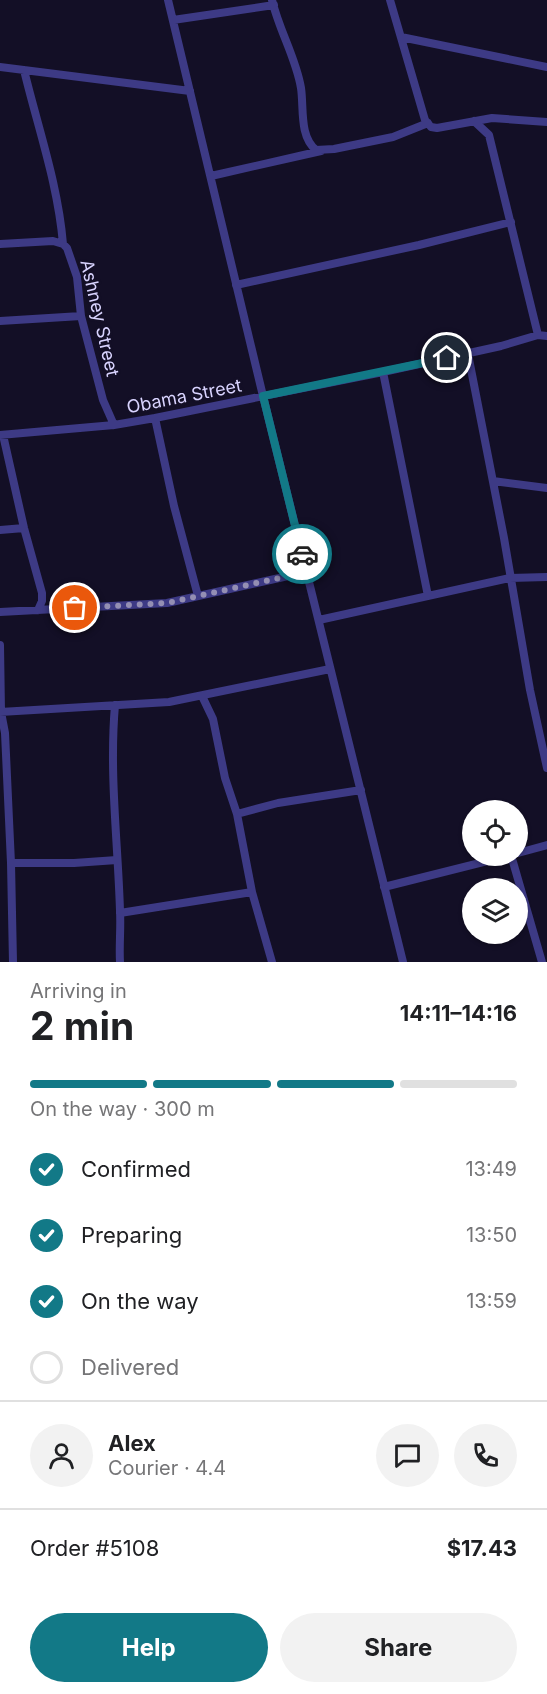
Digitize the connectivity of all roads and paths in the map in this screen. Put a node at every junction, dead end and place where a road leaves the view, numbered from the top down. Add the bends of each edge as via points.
1 (168, 0) edge
2 (390, 0) edge
3 (273, 3) edge
4 (173, 20) junction
5 (400, 37) junction
6 (0, 67) edge
7 (547, 67) edge
8 (24, 70) junction
9 (190, 91) junction
10 (474, 121) junction
11 (547, 122) edge
12 (428, 123) junction
13 (323, 151) junction
14 (211, 176) junction
15 (511, 222) junction
16 (0, 244) edge
17 (63, 244) junction
18 (236, 285) junction
19 (81, 316) junction
20 (0, 321) edge
21 (537, 335) junction
22 (547, 336) edge
23 (468, 354) junction
24 (383, 372) junction
25 (263, 396) junction
26 (155, 418) junction
27 (114, 425) junction
28 (2, 435) edge
29 (493, 481) junction
30 (547, 488) edge
31 (24, 528) junction
32 (0, 530) edge
33 (306, 572) junction
34 (547, 577) edge
35 (510, 578) junction
36 (198, 596) junction
37 (428, 596) junction
38 (38, 610) junction
39 (1, 614) edge
40 (320, 620) junction
41 (0, 645) edge
42 (330, 669) junction
43 (202, 696) junction
44 (115, 705) junction
45 (1, 712) edge
46 (547, 768) edge
47 (361, 790) junction
48 (237, 813) junction
49 (4, 836) edge
50 (547, 845) edge
51 (528, 850) edge
52 (117, 860) junction
53 (11, 863) junction
54 (466, 866) edge
55 (514, 866) edge
56 (384, 886) junction
57 (252, 892) junction
58 (120, 913) junction
59 (13, 962) edge
60 (120, 962) edge
61 (272, 962) edge
62 (403, 962) edge
63 (542, 962) edge

1 - 4 street
2 - 5 street
3 - 4 street
3 - 13 street via 301,85 305,132 310,145
4 - 9 street
5 - 7 street
5 - 12 street
6 - 8 street
8 - 9 street
8 - 17 street via 53,177
9 - 14 street
10 - 11 street via 500,118
10 - 12 street via 437,128
10 - 15 street via 489,135
12 - 13 street via 393,137
13 - 14 street
14 - 18 street
15 - 18 street
15 - 21 street
16 - 17 street, Ashney Street
17 - 19 street, Ashney Street via 77,277
18 - 25 street
19 - 20 street
19 - 27 street, Ashney Street via 103,400
21 - 22 street, Obama Street
21 - 23 street, Obama Street
23 - 24 street, Obama Street
23 - 29 street
24 - 25 street, Obama Street
24 - 37 street
25 - 26 street, Obama Street
25 - 33 street
26 - 27 street, Obama Street
26 - 36 street
27 - 28 street, Obama Street
28 - 31 street
29 - 30 street
29 - 35 street
31 - 32 street
31 - 38 street via 42,593
33 - 36 street
33 - 40 street
34 - 35 street
35 - 37 street
35 - 46 street
36 - 38 street via 167,603
37 - 40 street
38 - 39 street
40 - 42 street
41 - 45 street
42 - 43 street
42 - 47 street
43 - 44 street
43 - 48 street via 213,720
44 - 45 street
44 - 52 street
45 - 49 street via 5,733
47 - 48 street
47 - 56 street
48 - 57 street
49 - 53 street
50 - 51 street
52 - 53 street
52 - 58 street
53 - 59 street
54 - 56 street
55 - 63 street
56 - 62 street
57 - 58 street
57 - 61 street
58 - 60 street

